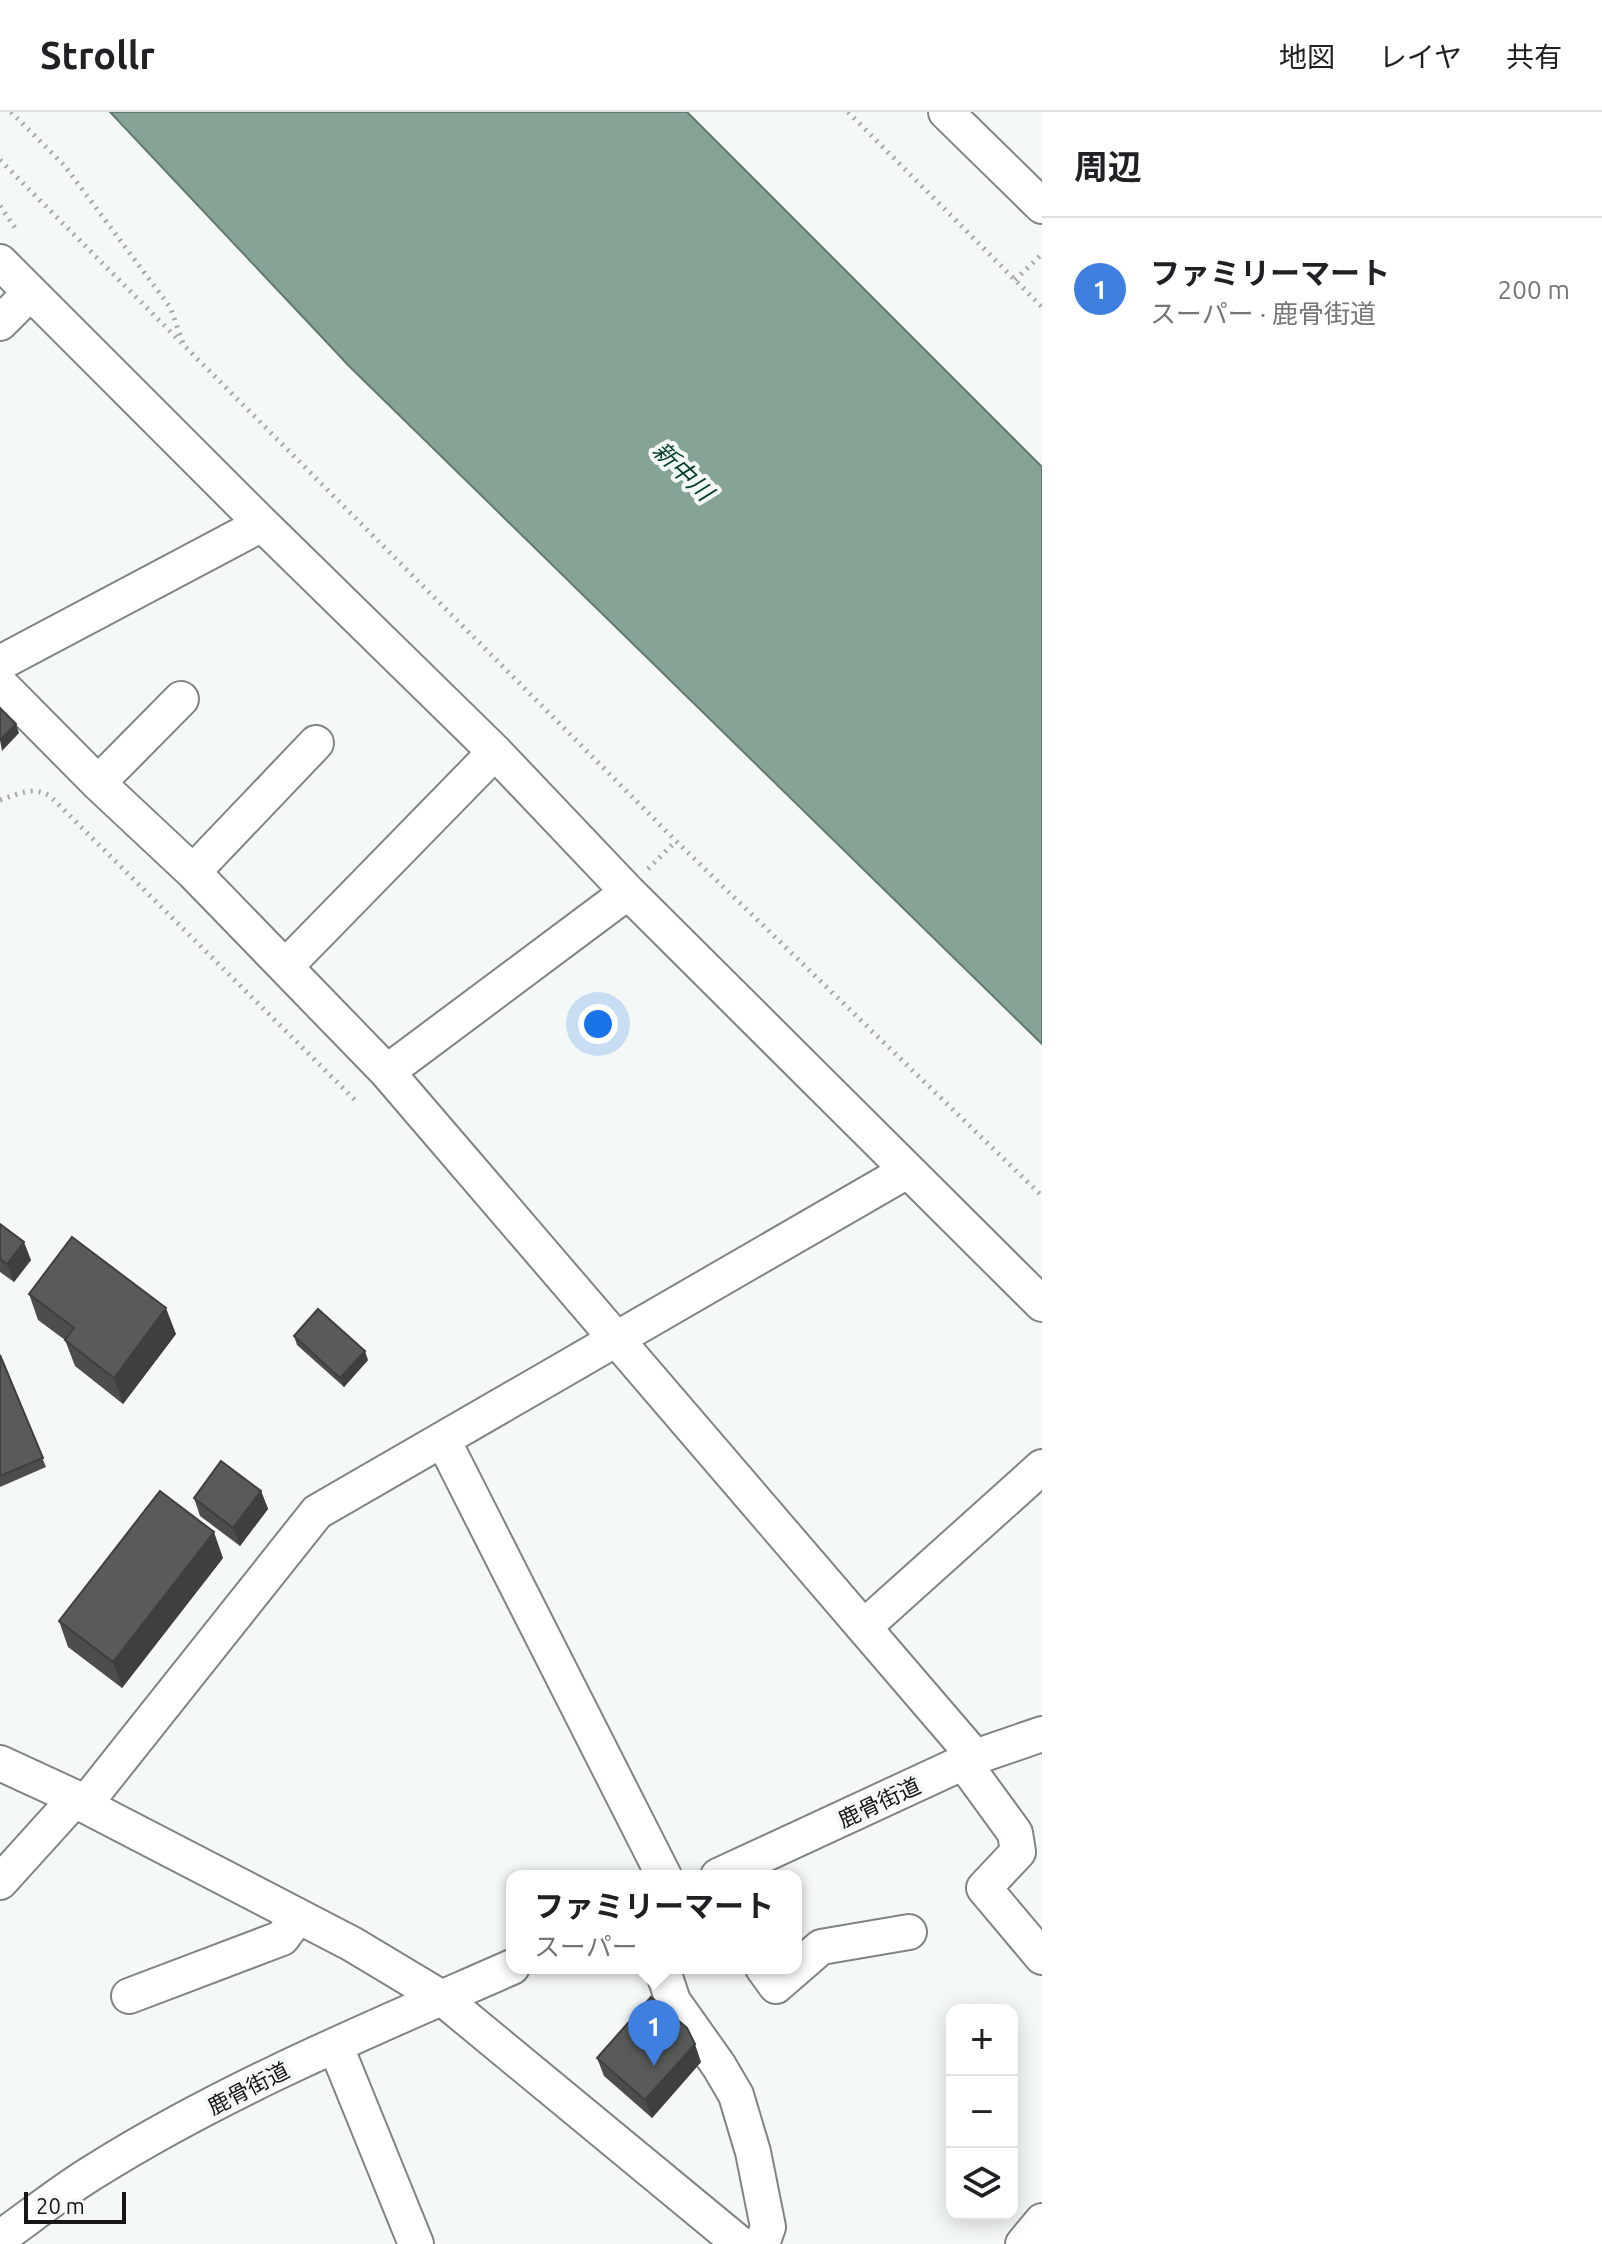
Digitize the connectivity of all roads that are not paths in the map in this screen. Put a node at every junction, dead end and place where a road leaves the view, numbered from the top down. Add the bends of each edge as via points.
1 (946, 112) edge
2 (1042, 206) edge
3 (0, 262) edge
4 (30, 293) junction
5 (0, 323) edge
6 (262, 524) junction
7 (0, 663) edge
8 (0, 684) edge
9 (181, 699) dead end
10 (316, 743) dead end
11 (495, 752) junction
12 (98, 783) junction
13 (193, 872) junction
14 (637, 882) junction
15 (286, 966) junction
16 (387, 1072) junction
17 (907, 1171) junction
18 (1042, 1304) edge
19 (617, 1339) junction
20 (443, 1440) junction
21 (1042, 1467) edge
22 (864, 1627) junction
23 (1042, 1734) edge
24 (970, 1760) junction
25 (0, 1763) edge
26 (80, 1801) junction
27 (661, 1870) edge
28 (731, 1870) edge
29 (0, 1882) edge
30 (298, 1916) junction
31 (909, 1932) dead end
32 (1042, 1957) edge
33 (802, 1963) edge
34 (506, 1970) edge
35 (664, 1974) edge
36 (767, 1974) edge
37 (790, 1974) edge
38 (129, 1996) dead end
39 (442, 1998) junction
40 (336, 2047) junction
41 (1042, 2221) edge
42 (0, 2238) edge
43 (416, 2244) edge
44 (740, 2244) edge
45 (762, 2244) edge
46 (1023, 2244) edge

1 - 2 street
3 - 4 street
4 - 5 street
4 - 6 street
6 - 7 street
6 - 11 street
8 - 12 street
9 - 12 street
10 - 13 street
11 - 14 street
11 - 15 street
12 - 13 street
13 - 15 street
14 - 16 street
14 - 17 street
15 - 16 street
16 - 19 street
17 - 18 street
17 - 19 street
19 - 20 street
19 - 22 street
20 - 26 street via 317,1512
20 - 27 street
21 - 22 street
22 - 24 street
23 - 24 street, 鹿骨街道
24 - 28 street, 鹿骨街道
24 - 32 street via 1015,1833 1018,1852 984,1888
25 - 26 street
26 - 29 street
26 - 30 street
30 - 38 street via 282,1938
30 - 39 street
31 - 33 street via 821,1947
34 - 39 street, 鹿骨街道
35 - 45 street via 673,2001 736,2095 768,2227
36 - 37 street via 776,1986
39 - 40 street, 鹿骨街道
39 - 44 street
40 - 42 street, 鹿骨街道 via 274,2073 141,2144
40 - 43 street
41 - 46 street

